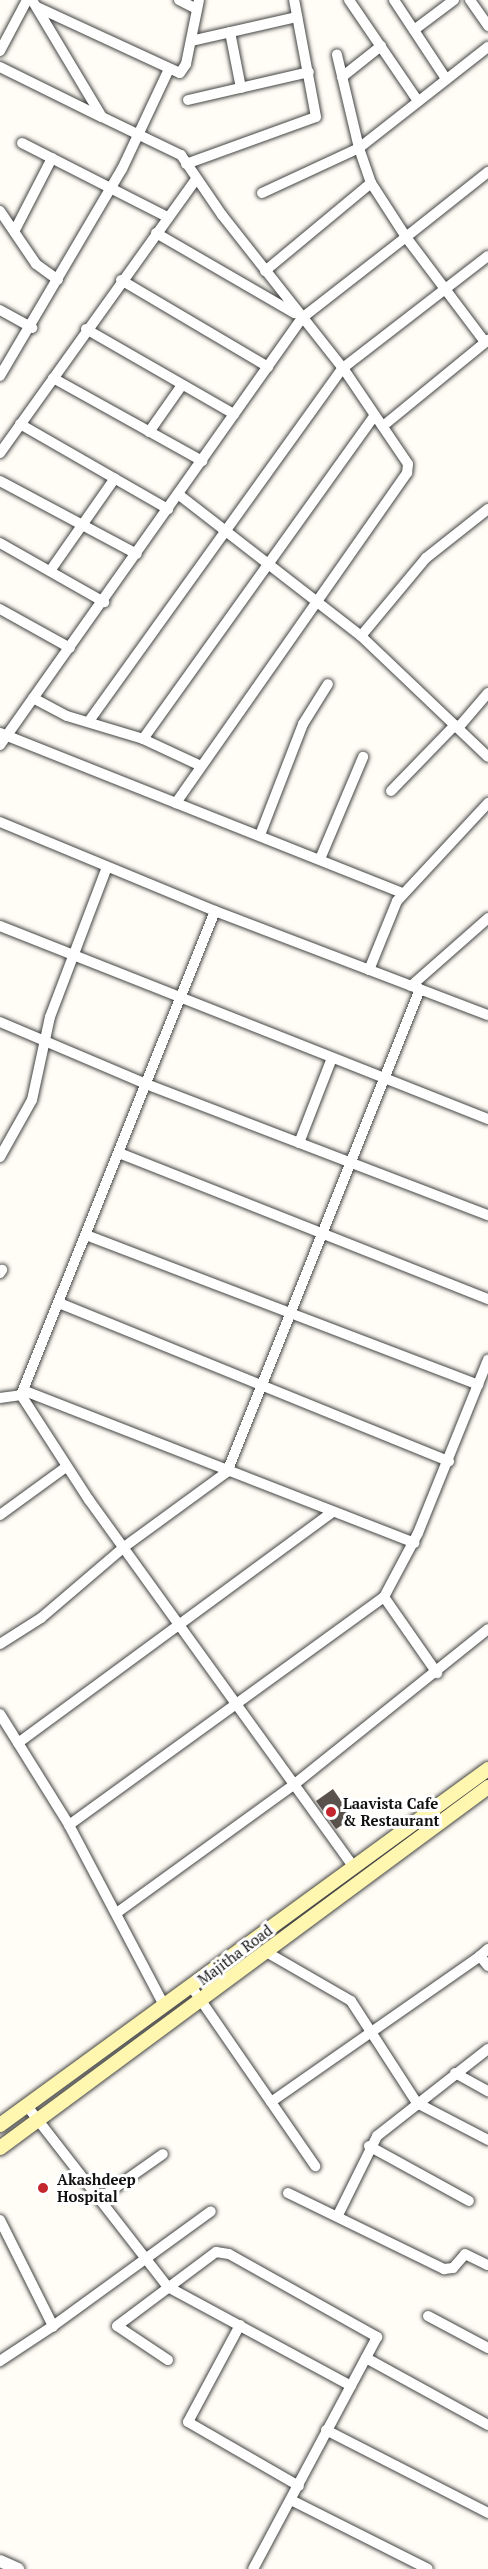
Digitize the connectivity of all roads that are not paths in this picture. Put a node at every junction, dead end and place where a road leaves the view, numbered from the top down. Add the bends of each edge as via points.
1 (179, 0) edge
2 (294, 0) edge
3 (349, 0) edge
4 (394, 0) edge
5 (454, 0) edge
6 (470, 0) edge
7 (32, 2) edge
8 (198, 5) edge
9 (297, 17) junction
10 (488, 26) edge
11 (414, 30) junction
12 (230, 32) junction
13 (191, 40) junction
14 (381, 46) junction
15 (488, 47) edge
16 (0, 51) edge
17 (337, 55) dead end
18 (0, 67) edge
19 (169, 69) junction
20 (309, 72) junction
21 (342, 77) junction
22 (446, 79) junction
23 (241, 88) junction
24 (188, 100) dead end
25 (418, 101) junction
26 (102, 117) junction
27 (140, 133) junction
28 (22, 143) dead end
29 (359, 148) junction
30 (51, 158) junction
31 (186, 164) junction
32 (488, 172) edge
33 (196, 179) junction
34 (371, 183) junction
35 (111, 188) junction
36 (262, 194) dead end
37 (0, 211) edge
38 (167, 217) junction
39 (15, 231) junction
40 (156, 233) junction
41 (406, 237) junction
42 (488, 256) edge
43 (265, 271) junction
44 (58, 280) junction
45 (121, 280) junction
46 (446, 291) junction
47 (0, 310) edge
48 (301, 317) junction
49 (32, 328) junction
50 (86, 329) junction
51 (487, 341) edge
52 (268, 366) junction
53 (343, 368) junction
54 (0, 376) edge
55 (53, 378) junction
56 (182, 385) junction
57 (234, 414) junction
58 (375, 415) junction
59 (20, 424) junction
60 (383, 426) junction
61 (149, 432) junction
62 (0, 453) edge
63 (202, 461) junction
64 (115, 478) junction
65 (0, 482) edge
66 (178, 494) junction
67 (168, 509) junction
68 (488, 509) edge
69 (82, 525) junction
70 (225, 531) junction
71 (0, 543) edge
72 (137, 554) junction
73 (269, 567) junction
74 (50, 571) junction
75 (104, 602) junction
76 (317, 603) junction
77 (0, 609) edge
78 (361, 636) junction
79 (70, 648) junction
80 (328, 684) dead end
81 (488, 693) edge
82 (33, 698) junction
83 (89, 721) junction
84 (457, 727) junction
85 (4, 734) edge
86 (143, 739) junction
87 (0, 745) edge
88 (363, 757) dead end
89 (488, 757) edge
90 (201, 766) junction
91 (391, 791) dead end
92 (176, 803) junction
93 (488, 803) edge
94 (0, 822) edge
95 (260, 835) junction
96 (320, 859) junction
97 (107, 867) junction
98 (403, 893) junction
99 (215, 911) junction
100 (488, 918) edge
101 (0, 926) edge
102 (74, 956) junction
103 (369, 970) junction
104 (415, 987) junction
105 (180, 1000) junction
106 (488, 1015) edge
107 (0, 1022) edge
108 (43, 1038) junction
109 (332, 1058) junction
110 (382, 1077) junction
111 (146, 1084) junction
112 (488, 1119) edge
113 (5, 1136) edge
114 (299, 1143) junction
115 (118, 1153) junction
116 (0, 1157) edge
117 (348, 1161) junction
118 (488, 1215) edge
119 (86, 1235) junction
120 (318, 1236) junction
121 (488, 1299) edge
122 (60, 1303) junction
123 (289, 1310) junction
124 (488, 1360) edge
125 (258, 1385) junction
126 (478, 1385) junction
127 (23, 1393) junction
128 (0, 1398) edge
129 (449, 1461) junction
130 (66, 1467) junction
131 (226, 1472) junction
132 (332, 1512) junction
133 (0, 1515) edge
134 (414, 1543) junction
135 (124, 1548) junction
136 (384, 1597) junction
137 (181, 1628) junction
138 (488, 1629) edge
139 (0, 1644) edge
140 (437, 1673) junction
141 (237, 1704) junction
142 (0, 1714) edge
143 (18, 1743) junction
144 (488, 1769) edge
145 (296, 1783) junction
146 (488, 1787) edge
147 (69, 1825) junction
148 (354, 1867) junction
149 (118, 1912) junction
150 (484, 1952) edge
151 (268, 1953) junction
152 (488, 1966) edge
153 (191, 1986) junction
154 (202, 2001) junction
155 (164, 2005) junction
156 (374, 2030) junction
157 (488, 2049) edge
158 (455, 2073) junction
159 (488, 2091) edge
160 (271, 2102) junction
161 (417, 2103) junction
162 (27, 2106) junction
163 (39, 2121) junction
164 (0, 2125) edge
165 (488, 2140) edge
166 (369, 2146) junction
167 (0, 2148) edge
168 (163, 2154) dead end
169 (315, 2166) dead end
170 (288, 2193) dead end
171 (99, 2199) junction
172 (469, 2201) dead end
173 (211, 2211) dead end
174 (338, 2216) junction
175 (0, 2220) edge
176 (144, 2256) junction
177 (488, 2265) edge
178 (168, 2287) junction
179 (428, 2316) dead end
180 (240, 2325) junction
181 (53, 2326) junction
182 (488, 2348) edge
183 (366, 2358) junction
184 (168, 2360) dead end
185 (0, 2361) edge
186 (351, 2386) junction
187 (488, 2426) edge
188 (326, 2430) junction
189 (299, 2486) junction
190 (291, 2500) junction
191 (488, 2512) edge
192 (0, 2561) edge
193 (18, 2569) edge
194 (253, 2569) edge
195 (428, 2569) edge

1 - 8 street
2 - 9 street
3 - 14 street
4 - 11 street
5 - 11 street
6 - 10 street
7 - 16 street
7 - 19 street
7 - 26 street
8 - 13 street
9 - 12 street
9 - 20 street
11 - 22 street
12 - 13 street
12 - 23 street
13 - 19 street via 182,71
14 - 21 street
14 - 25 street
15 - 22 street
17 - 21 street
18 - 26 street
19 - 27 street
20 - 23 street
20 - 31 street via 316,117
21 - 29 street
22 - 25 street
23 - 24 street
25 - 29 street
26 - 27 street
27 - 31 street via 175,149
27 - 35 street
28 - 30 street
29 - 34 street
29 - 36 street
30 - 35 street
30 - 39 street
31 - 33 street
32 - 41 street
33 - 38 street
33 - 43 street
34 - 41 street
34 - 43 street
35 - 38 street
35 - 44 street
37 - 39 street
38 - 40 street
39 - 44 street via 36,264
40 - 45 street
40 - 48 street
41 - 46 street
41 - 48 street
42 - 46 street
43 - 48 street
44 - 49 street
45 - 50 street
45 - 52 street
46 - 51 street
46 - 53 street
47 - 49 street
48 - 52 street
48 - 53 street
49 - 54 street
50 - 55 street
50 - 56 street
51 - 60 street
52 - 57 street
53 - 58 street
53 - 70 street
55 - 59 street
55 - 61 street
56 - 57 street
56 - 61 street
57 - 63 street
58 - 60 street
58 - 73 street
59 - 62 street
59 - 64 street
60 - 76 street via 409,471
61 - 63 street
63 - 66 street
64 - 67 street
64 - 69 street
65 - 69 street
66 - 67 street
66 - 70 street
67 - 72 street
68 - 78 street via 426,558
69 - 72 street
69 - 74 street
70 - 73 street
70 - 83 street
71 - 74 street
72 - 75 street
73 - 76 street
73 - 86 street
74 - 75 street
75 - 79 street
76 - 78 street
76 - 90 street
77 - 79 street
78 - 84 street
79 - 82 street
80 - 95 street via 303,723
81 - 84 street
82 - 83 street via 67,716
82 - 85 street
83 - 86 street
84 - 89 street
84 - 91 street
85 - 87 street
85 - 92 street
86 - 90 street
88 - 96 street
90 - 92 street
92 - 95 street
93 - 98 street
94 - 97 street
95 - 96 street
96 - 98 street
97 - 99 street
97 - 102 street
98 - 103 street
99 - 103 street
99 - 105 street
100 - 104 street
101 - 102 street
102 - 105 street
102 - 108 street
103 - 104 street
104 - 106 street
104 - 110 street
105 - 109 street
105 - 111 street
107 - 108 street
108 - 111 street
108 - 113 street via 32,1100
109 - 110 street
109 - 114 street
110 - 112 street
110 - 117 street
111 - 114 street
111 - 115 street
113 - 116 street
114 - 117 street
115 - 119 street
115 - 120 street
117 - 118 street
117 - 120 street
119 - 122 street
119 - 123 street
120 - 121 street
120 - 123 street
122 - 125 street
122 - 127 street
123 - 125 street
123 - 126 street
124 - 126 street
125 - 129 street
125 - 131 street
126 - 129 street
127 - 128 street
127 - 130 street
127 - 131 street
129 - 134 street
130 - 133 street
130 - 135 street
131 - 132 street
131 - 135 street
132 - 134 street
132 - 137 street
134 - 136 street
135 - 137 street
135 - 139 street via 41,1618
136 - 140 street
136 - 141 street
137 - 141 street
137 - 143 street
138 - 140 street
140 - 145 street
141 - 145 street
141 - 147 street
142 - 143 street
143 - 147 street
144 - 148 main road, Majitha Road
145 - 148 street
145 - 149 street
146 - 151 main road, Majitha Road
147 - 149 street
148 - 153 main road, Majitha Road
149 - 155 street
150 - 152 street
150 - 156 street
151 - 154 main road, Majitha Road
151 - 156 street via 345,1996
153 - 154 street
153 - 155 main road, Majitha Road
154 - 160 street
154 - 163 main road, Majitha Road
155 - 162 main road, Majitha Road
156 - 160 street
156 - 161 street
157 - 158 street
158 - 159 street
158 - 161 street
160 - 169 street
161 - 165 street
161 - 166 street
162 - 163 street
162 - 164 main road, Majitha Road
163 - 167 main road, Majitha Road
163 - 171 street
166 - 172 street
166 - 174 street
168 - 171 street
170 - 174 street
171 - 176 street
173 - 176 street
174 - 177 street via 447,2270 465,2254
175 - 181 street
176 - 178 street
176 - 181 street
178 - 180 street
178 - 183 street via 212,2254 229,2254 375,2334
178 - 184 street via 117,2328
179 - 182 street
180 - 186 street
180 - 189 street via 188,2422
181 - 185 street
183 - 186 street
183 - 187 street
186 - 188 street
188 - 189 street
188 - 191 street
189 - 190 street
190 - 194 street
190 - 195 street
192 - 193 street

